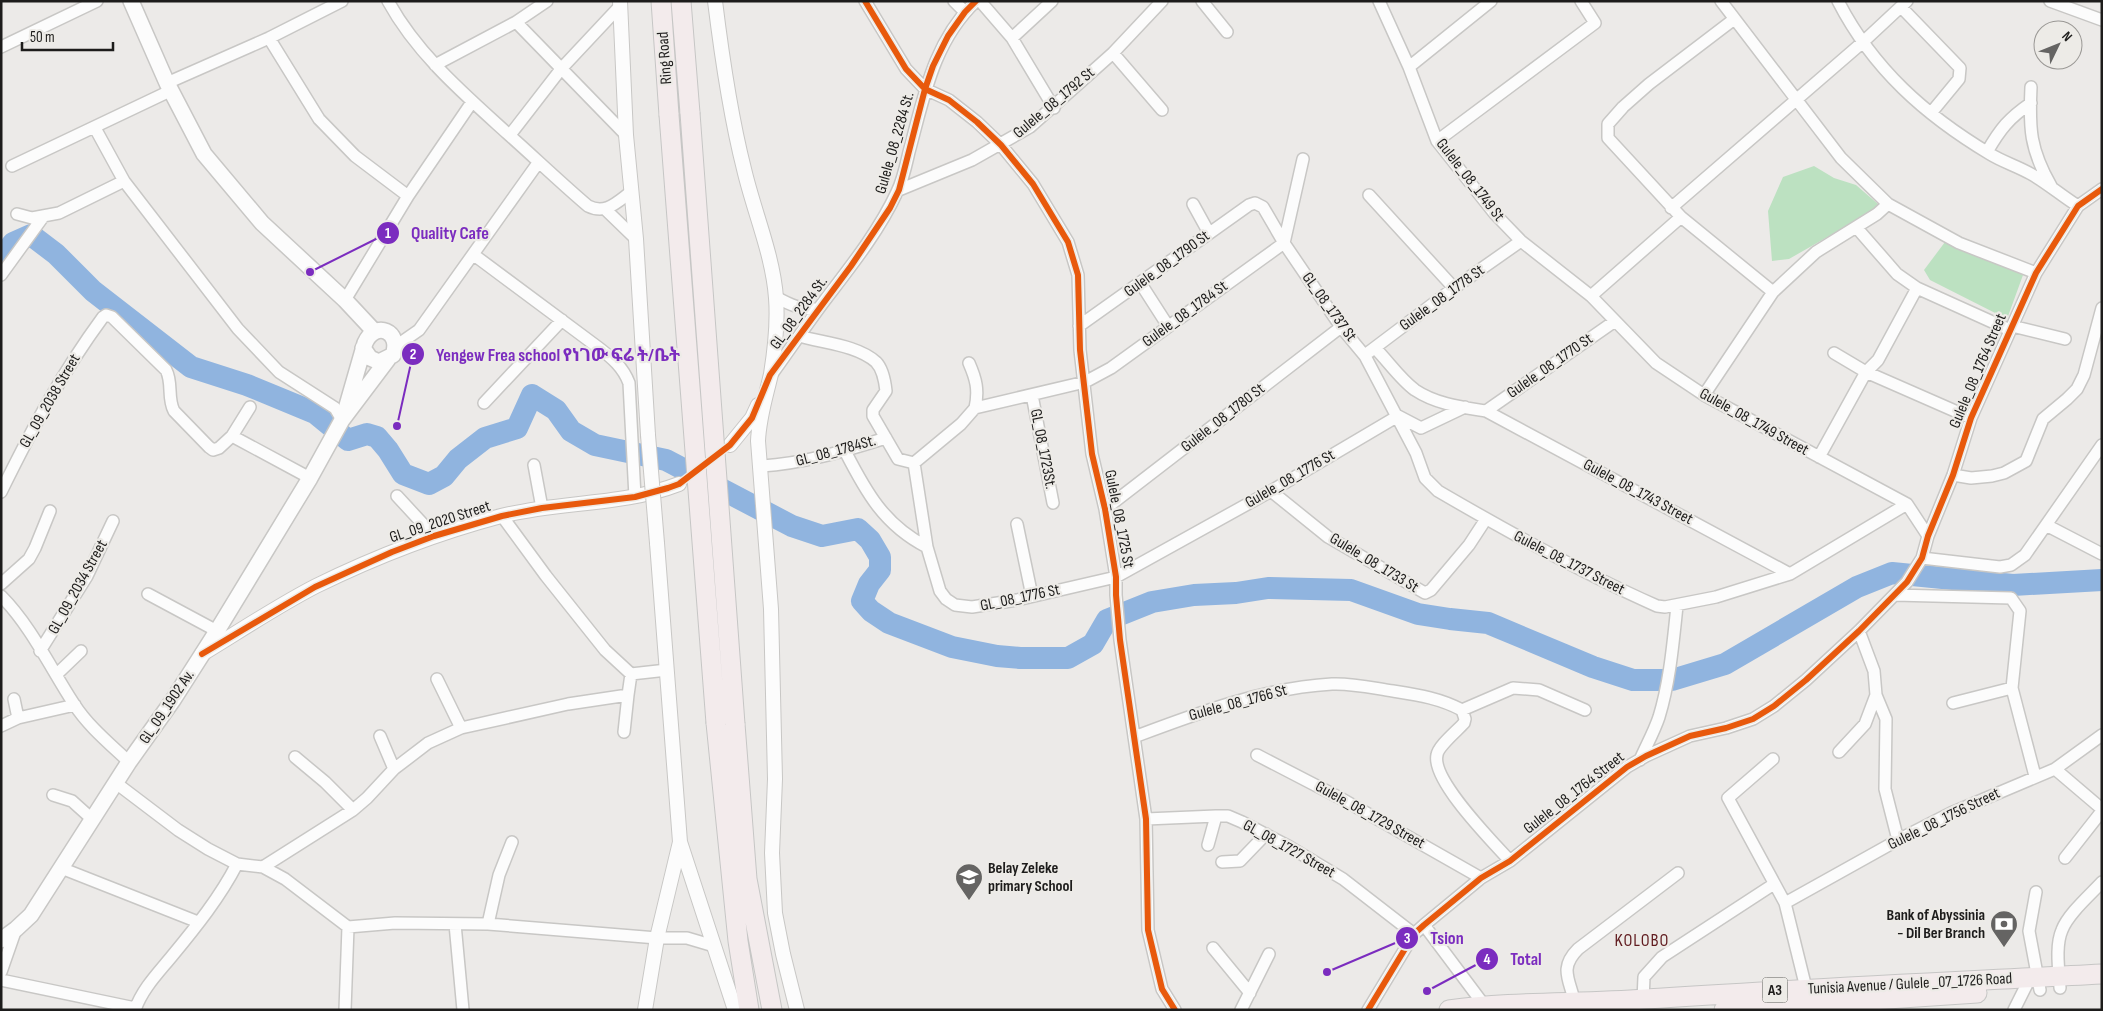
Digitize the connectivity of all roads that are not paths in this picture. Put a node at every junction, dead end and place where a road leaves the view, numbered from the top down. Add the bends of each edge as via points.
1 (97, 1) edge
2 (131, 1) edge
3 (342, 1) edge
4 (388, 1) edge
5 (547, 1) edge
6 (661, 1) edge
7 (681, 1) edge
8 (865, 1) edge
9 (954, 1) edge
10 (976, 1) edge
11 (980, 1) edge
12 (1052, 1) edge
13 (1162, 1) edge
14 (1202, 1) edge
15 (1379, 1) edge
16 (1491, 1) edge
17 (1581, 1) edge
18 (1721, 1) edge
19 (1838, 1) edge
20 (2050, 1) edge
21 (717, 2) edge
22 (621, 3) edge
23 (1904, 4) edge
24 (965, 12) junction
25 (1733, 20) junction
26 (2102, 20) edge
27 (516, 22) junction
28 (1227, 32) dead end
29 (269, 38) junction
30 (1012, 38) junction
31 (1864, 42) junction
32 (1, 47) edge
33 (1113, 53) junction
34 (435, 65) junction
35 (1409, 68) junction
36 (561, 69) junction
37 (169, 87) junction
38 (2032, 87) dead end
39 (925, 89) junction
40 (1795, 100) junction
41 (472, 102) junction
42 (2031, 103) junction
43 (1054, 108) junction
44 (1162, 110) dead end
45 (1931, 113) junction
46 (95, 128) junction
47 (510, 135) junction
48 (626, 135) junction
49 (1437, 141) junction
50 (1001, 145) junction
51 (1987, 152) junction
52 (1303, 159) dead end
53 (538, 163) junction
54 (12, 166) dead end
55 (124, 181) junction
56 (2052, 188) junction
57 (2102, 189) edge
58 (899, 190) junction
59 (631, 192) junction
60 (1369, 195) dead end
61 (408, 196) junction
62 (1255, 202) joint
63 (1193, 204) dead end
64 (1888, 204) junction
65 (2078, 206) junction
66 (1671, 208) junction
67 (606, 210) junction
68 (17, 214) dead end
69 (43, 217) junction
70 (1681, 217) junction
71 (1856, 227) junction
72 (1210, 233) junction
73 (636, 239) junction
74 (1521, 241) junction
75 (1284, 243) junction
76 (474, 254) junction
77 (851, 266) joint
78 (3, 273) edge
79 (2036, 273) junction
80 (1140, 284) junction
81 (1454, 288) junction
82 (1916, 288) junction
83 (1773, 292) junction
84 (1591, 296) junction
85 (776, 297) junction
86 (345, 300) junction
87 (2102, 308) edge
88 (813, 309) junction
89 (562, 320) junction
90 (1615, 321) junction
91 (1079, 326) junction
92 (1168, 326) junction
93 (1341, 327) junction
94 (2011, 328) junction
95 (374, 331) junction
96 (799, 336) junction
97 (2065, 339) dead end
98 (364, 348) junction
99 (1375, 348) junction
100 (392, 353) junction
101 (1834, 353) dead end
102 (1365, 356) junction
103 (968, 363) dead end
104 (1866, 372) junction
105 (770, 375) junction
106 (1085, 382) junction
107 (1032, 395) junction
108 (1704, 395) junction
109 (484, 403) dead end
110 (250, 407) dead end
111 (1465, 407) junction
112 (975, 408) junction
113 (1486, 410) junction
114 (1398, 416) junction
115 (1971, 418) junction
116 (342, 420) junction
117 (741, 434) junction
118 (232, 436) junction
119 (886, 438) junction
120 (758, 441) junction
121 (730, 445) dead end
122 (2102, 445) edge
123 (845, 451) junction
124 (1819, 457) junction
125 (914, 463) junction
126 (534, 465) dead end
127 (760, 466) junction
128 (1953, 474) junction
129 (310, 478) junction
130 (679, 484) dead end
131 (1271, 491) junction
132 (1, 492) edge
133 (397, 496) dead end
134 (635, 497) junction
135 (1053, 503) dead end
136 (1907, 504) junction
137 (542, 508) junction
138 (1105, 509) junction
139 (50, 511) dead end
140 (502, 516) junction
141 (1486, 519) junction
142 (113, 521) dead end
143 (1018, 524) dead end
144 (2046, 525) junction
145 (434, 536) junction
146 (1928, 536) junction
147 (927, 547) junction
148 (2102, 554) edge
149 (1922, 558) junction
150 (1790, 574) junction
151 (1116, 577) junction
152 (1, 584) edge
153 (148, 594) dead end
154 (1895, 595) junction
155 (1, 596) edge
156 (1032, 596) junction
157 (1676, 606) junction
158 (218, 631) junction
159 (1859, 631) junction
160 (40, 651) junction
161 (81, 651) dead end
162 (202, 654) junction
163 (667, 670) junction
164 (57, 674) junction
165 (631, 674) junction
166 (437, 679) dead end
167 (2012, 688) junction
168 (628, 695) junction
169 (1876, 696) junction
170 (14, 699) dead end
171 (1953, 703) dead end
172 (74, 705) junction
173 (1462, 710) junction
174 (1585, 710) dead end
175 (18, 718) junction
176 (1, 726) edge
177 (461, 728) junction
178 (624, 732) dead end
179 (2102, 735) edge
180 (380, 736) dead end
181 (1134, 737) junction
182 (1839, 752) dead end
183 (1257, 755) dead end
184 (295, 757) dead end
185 (1773, 759) dead end
186 (1640, 760) junction
187 (128, 762) junction
188 (394, 769) junction
189 (2055, 769) junction
190 (2035, 776) junction
191 (116, 783) junction
192 (53, 795) dead end
193 (353, 810) junction
194 (2102, 810) edge
195 (1216, 816) junction
196 (1146, 818) junction
197 (92, 819) junction
198 (1266, 834) junction
199 (1898, 840) junction
200 (512, 842) dead end
201 (680, 842) junction
202 (1208, 844) dead end
203 (2065, 858) dead end
204 (1510, 861) junction
205 (1222, 862) dead end
206 (236, 864) junction
207 (61, 868) junction
208 (262, 868) junction
209 (1678, 873) dead end
210 (1481, 878) junction
211 (2102, 882) edge
212 (1774, 884) junction
213 (2036, 892) dead end
214 (1785, 903) junction
215 (198, 922) junction
216 (455, 924) junction
217 (488, 924) junction
218 (1424, 925) junction
219 (348, 927) junction
220 (16, 929) junction
221 (1414, 934) junction
222 (657, 938) junction
223 (1, 940) edge
224 (714, 946) junction
225 (1213, 948) dead end
226 (1269, 954) dead end
227 (1, 972) edge
228 (2102, 974) edge
229 (1, 980) edge
230 (2060, 982) junction
231 (2032, 984) junction
232 (2102, 985) edge
233 (1806, 988) junction
234 (1250, 993) junction
235 (1643, 1000) junction
236 (1484, 1005) junction
237 (1575, 1006) edge
238 (135, 1009) edge
239 (345, 1010) edge
240 (463, 1010) edge
241 (645, 1010) edge
242 (735, 1010) edge
243 (749, 1010) edge
244 (772, 1010) edge
245 (797, 1010) edge
246 (1175, 1010) edge
247 (1241, 1010) edge
248 (1368, 1010) edge
249 (1449, 1010) edge
250 (1724, 1010) edge
251 (2014, 1010) edge

1 - 32 street
2 - 37 main road
3 - 29 street
4 - 34 street via 410,37
5 - 27 street
6 - 243 highway, Ring Road, bridge via 716,723 738,941
7 - 244 highway, Ring Road, bridge via 748,879
8 - 39 street via 906,69
9 - 24 street
10 - 24 street, Gulele_08_2284 St.
11 - 30 street
12 - 30 street
13 - 33 street, Gulele_08_1792 St
14 - 28 street
15 - 35 street, Gulele_08_1749 St
16 - 35 street
17 - 49 street via 1595,23
18 - 25 street
19 - 31 street
20 - 26 street
21 - 85 street via 728,101
22 - 36 street
22 - 48 street
23 - 31 street
23 - 45 street via 1960,68 1959,79
24 - 39 street, Gulele_08_2284 St. via 948,36
25 - 40 street
25 - 66 street via 1649,84 1608,124 1608,138
27 - 34 street
27 - 36 street
29 - 37 street
29 - 61 street via 319,119 355,156
30 - 43 street
31 - 40 street
31 - 45 street via 1898,86
33 - 43 street, Gulele_08_1792 St
33 - 44 street
34 - 41 street
35 - 49 street, Gulele_08_1749 St
36 - 47 street
36 - 48 street
37 - 46 street
37 - 86 main road via 204,154 240,199
38 - 42 street
39 - 50 street, Gulele_08_1725 St via 949,100
39 - 58 street, Gulele_08_2284 St.
40 - 64 street via 1841,158
40 - 66 street
41 - 47 street
41 - 61 street
42 - 51 street via 2012,116
42 - 56 street via 2033,148
43 - 50 street, Gulele_08_1792 St
45 - 51 street
46 - 54 street
46 - 55 street
47 - 53 street
48 - 59 street
49 - 74 street, Gulele_08_1749 St via 1494,214
50 - 58 street, Gulele_08_1792 St
50 - 91 street, Gulele_08_1725 St via 1033,184 1068,242 1078,275
51 - 56 street via 2032,174
52 - 75 street
53 - 67 street via 588,206
53 - 76 street
55 - 69 street via 59,213
55 - 116 street via 238,329 279,372 336,408
56 - 65 street
57 - 65 street
58 - 77 street, Gulele_08_2284 St.
59 - 67 street
59 - 73 street
60 - 81 street
61 - 86 street
62 - 72 street, Gulele_08_1790 St
62 - 75 street, GL_08_1737 St via 1263,207
63 - 72 street
64 - 71 street
64 - 79 street via 1958,243
65 - 79 street, Gulele_08_1764 Street
66 - 70 street
67 - 73 street
68 - 69 street
69 - 78 street
70 - 83 street
70 - 84 street
71 - 82 street via 1897,274
71 - 83 street via 1816,252
72 - 80 street, Gulele_08_1790 St
73 - 163 street, bridge
74 - 81 street, Gulele_08_1778 St
74 - 84 street, Gulele_08_1749 St
75 - 92 street, Gulele_08_1784 St
75 - 93 street, GL_08_1737 St
76 - 89 street
76 - 100 street via 419,330
77 - 88 street, GL_08_2284 St.
79 - 94 street, Gulele_08_1764 Street
80 - 91 street, Gulele_08_1790 St
80 - 92 street
81 - 99 street, Gulele_08_1778 St
82 - 94 street
82 - 104 street via 1878,360
83 - 108 street
84 - 90 street, Gulele_08_1749 St
85 - 88 street via 791,306
85 - 105 street via 775,347
86 - 95 main road
87 - 128 street via 2084,375 2077,389 2043,420 2026,461 2004,474 1971,478
88 - 96 street, GL_08_2284 St.
89 - 109 street
89 - 134 street via 617,362 626,376 632,420
90 - 108 street, Gulele_08_1749 Street via 1656,363
90 - 113 street, Gulele_08_1770 St
91 - 106 street, Gulele_08_1725 St
92 - 106 street, Gulele_08_1784 St
93 - 102 street, GL_08_1737 St
93 - 138 street, Gulele_08_1780 St
94 - 97 street
94 - 115 street, Gulele_08_1764 Street
95 - 98 main road via 368,336
95 - 100 main road via 385,330 393,336
96 - 105 street, GL_08_2284 St.
96 - 119 street via 863,354 877,364 886,391 873,416
98 - 100 main road via 370,358 379,362
98 - 116 main road
99 - 102 street, Gulele_08_1778 St
99 - 111 street via 1414,389 1433,399
100 - 116 main road
101 - 104 street
102 - 114 street, GL_08_1737 St
103 - 112 street via 977,381
104 - 115 street
104 - 124 street
105 - 117 street via 752,418
105 - 120 street via 760,415
106 - 107 street
106 - 138 street, Gulele_08_1725 St via 1092,454
107 - 112 street
107 - 135 street, GL_08_1723St.
108 - 124 street, Gulele_08_1749 Street
110 - 118 street
111 - 113 street
111 - 114 street via 1421,428
112 - 125 street via 961,424
113 - 150 street, Gulele_08_1743 Street
114 - 131 street, Gulele_08_1776 St
114 - 141 street, Gulele_08_1737 Street via 1425,478 1438,491
115 - 128 street, Gulele_08_1764 Street
116 - 129 main road, GL_09_1902 Av.
117 - 120 street via 752,433
117 - 121 street
118 - 129 street
118 - 132 street, GL_09_2038 Street via 219,448 213,450 209,447 170,405 166,370 112,317 106,315 54,389
119 - 123 street, GL_08_1784St.
119 - 125 street, GL_08_1784St. via 898,459
120 - 127 street
122 - 144 street
123 - 127 street, GL_08_1784St. via 794,464
123 - 147 street via 870,497 886,518
124 - 136 street, Gulele_08_1749 Street
125 - 147 street, GL_08_1776 St
126 - 137 street
127 - 245 street via 771,609 775,913
128 - 146 street, Gulele_08_1764 Street
129 - 158 main road, GL_09_1902 Av.
130 - 134 street, GL_09_2020 Street
131 - 141 street, Gulele_08_1733 St via 1328,537 1425,593 1432,590
131 - 151 street, Gulele_08_1776 St
133 - 145 street
134 - 137 street, GL_09_2020 Street
136 - 146 street
136 - 150 street, Gulele_08_1737 Street
137 - 140 street, GL_09_2020 Street
138 - 151 street, Gulele_08_1725 St
139 - 152 street via 29,559
140 - 145 street, GL_09_2020 Street
140 - 165 street via 605,650
141 - 157 street, Gulele_08_1737 Street via 1608,584 1657,606
142 - 160 street, GL_09_2034 Street via 87,576
143 - 156 street
144 - 148 street
144 - 149 street via 2025,555 2005,566
145 - 162 street, GL_09_2020 Street via 315,587
146 - 149 street, Gulele_08_1764 Street
147 - 156 street, GL_08_1776 St via 940,592 955,605 972,607
149 - 154 street, Gulele_08_1764 Street
150 - 157 street, Gulele_08_1737 Street
151 - 156 street, GL_08_1776 St
151 - 181 street, Gulele_08_1725 St via 1120,640
153 - 158 street
154 - 159 street, Gulele_08_1764 Street
154 - 167 street via 2012,598 2020,611
155 - 160 street via 17,613
157 - 186 street via 1662,705
158 - 162 main road, GL_09_1902 Av.
159 - 169 street via 1874,671
159 - 186 street, Gulele_08_1764 Street via 1790,694 1753,718 1690,736
160 - 164 street
161 - 164 street
162 - 187 main road, GL_09_1902 Av.
163 - 165 street
163 - 201 street
164 - 172 street
165 - 168 street
166 - 177 street
167 - 171 street
167 - 190 street
168 - 177 street via 568,704
168 - 178 street
169 - 182 street via 1866,724
169 - 199 street via 1886,719 1885,789
170 - 175 street
172 - 175 street
172 - 187 street
173 - 174 street via 1513,688 1538,690
173 - 181 street, Gulele_08_1766 St via 1435,698 1334,684 1280,690 1204,710
173 - 204 street via 1464,723 1439,750 1438,768 1463,808
175 - 176 street
177 - 188 street via 428,743
179 - 189 street, Gulele_08_1756 Street
180 - 188 street
181 - 196 street, Gulele_08_1725 St
183 - 210 street, Gulele_08_1729 Street
184 - 193 street
185 - 212 street via 1728,798
186 - 204 street, Gulele_08_1764 Street via 1592,793
187 - 191 main road, GL_09_1902 Av.
188 - 193 street
189 - 190 street, Gulele_08_1756 Street
189 - 194 street
190 - 199 street, Gulele_08_1756 Street
191 - 197 main road, GL_09_1902 Av.
191 - 206 street via 178,830
192 - 197 street via 72,801
193 - 208 street
194 - 203 street
195 - 196 street, GL_08_1727 Street
195 - 198 street, GL_08_1727 Street via 1228,816
195 - 202 street
196 - 246 street, Gulele_08_1725 St via 1148,930 1162,989
197 - 207 main road, GL_09_1902 Av.
198 - 205 street via 1240,861
198 - 221 street, GL_08_1727 Street via 1343,879
199 - 214 street, Gulele_08_1756 Street
200 - 217 street via 499,875
201 - 222 street
201 - 224 street
204 - 210 street, Gulele_08_1764 Street
206 - 208 street
206 - 215 street via 226,886
207 - 215 street
207 - 220 main road, GL_09_1902 Av. via 31,915
208 - 219 street via 285,880
209 - 237 street via 1568,960 1566,970
210 - 218 street, Gulele_08_1764 Street
211 - 230 street via 2061,930
212 - 214 street
212 - 235 street via 1662,957 1644,977
213 - 231 street via 2029,931
214 - 233 street
215 - 238 street via 151,982
216 - 217 street
216 - 219 street via 394,923
216 - 240 street
217 - 222 street
218 - 221 street, Gulele_08_1764 Street
218 - 236 street
219 - 239 street
220 - 223 main road, GL_09_1902 Av.
220 - 227 street
221 - 248 street, Gulele_08_1764 Street
222 - 224 street via 687,938
222 - 241 street
224 - 242 street
225 - 234 street
226 - 234 street
228 - 230 highway, Tunisia Avenue / Gulele _07_1726 Road / A3
229 - 238 street
230 - 231 highway, Tunisia Avenue / Gulele _07_1726 Road / A3
230 - 232 highway, Tunisia Avenue / Gulele _07_1726 Road / A3
231 - 233 highway, Tunisia Avenue / Gulele _07_1726 Road / A3
231 - 250 highway, Tunisia Avenue / Gulele _07_1726 Road / A3
231 - 251 street
233 - 235 highway, Tunisia Avenue / Gulele _07_1726 Road / A3
234 - 247 street
235 - 237 highway, Tunisia Avenue / Gulele _07_1726 Road / A3
236 - 237 highway, Tunisia Avenue / Gulele _07_1726 Road / A3
236 - 249 highway, Tunisia Avenue / Gulele _07_1726 Road / A3

